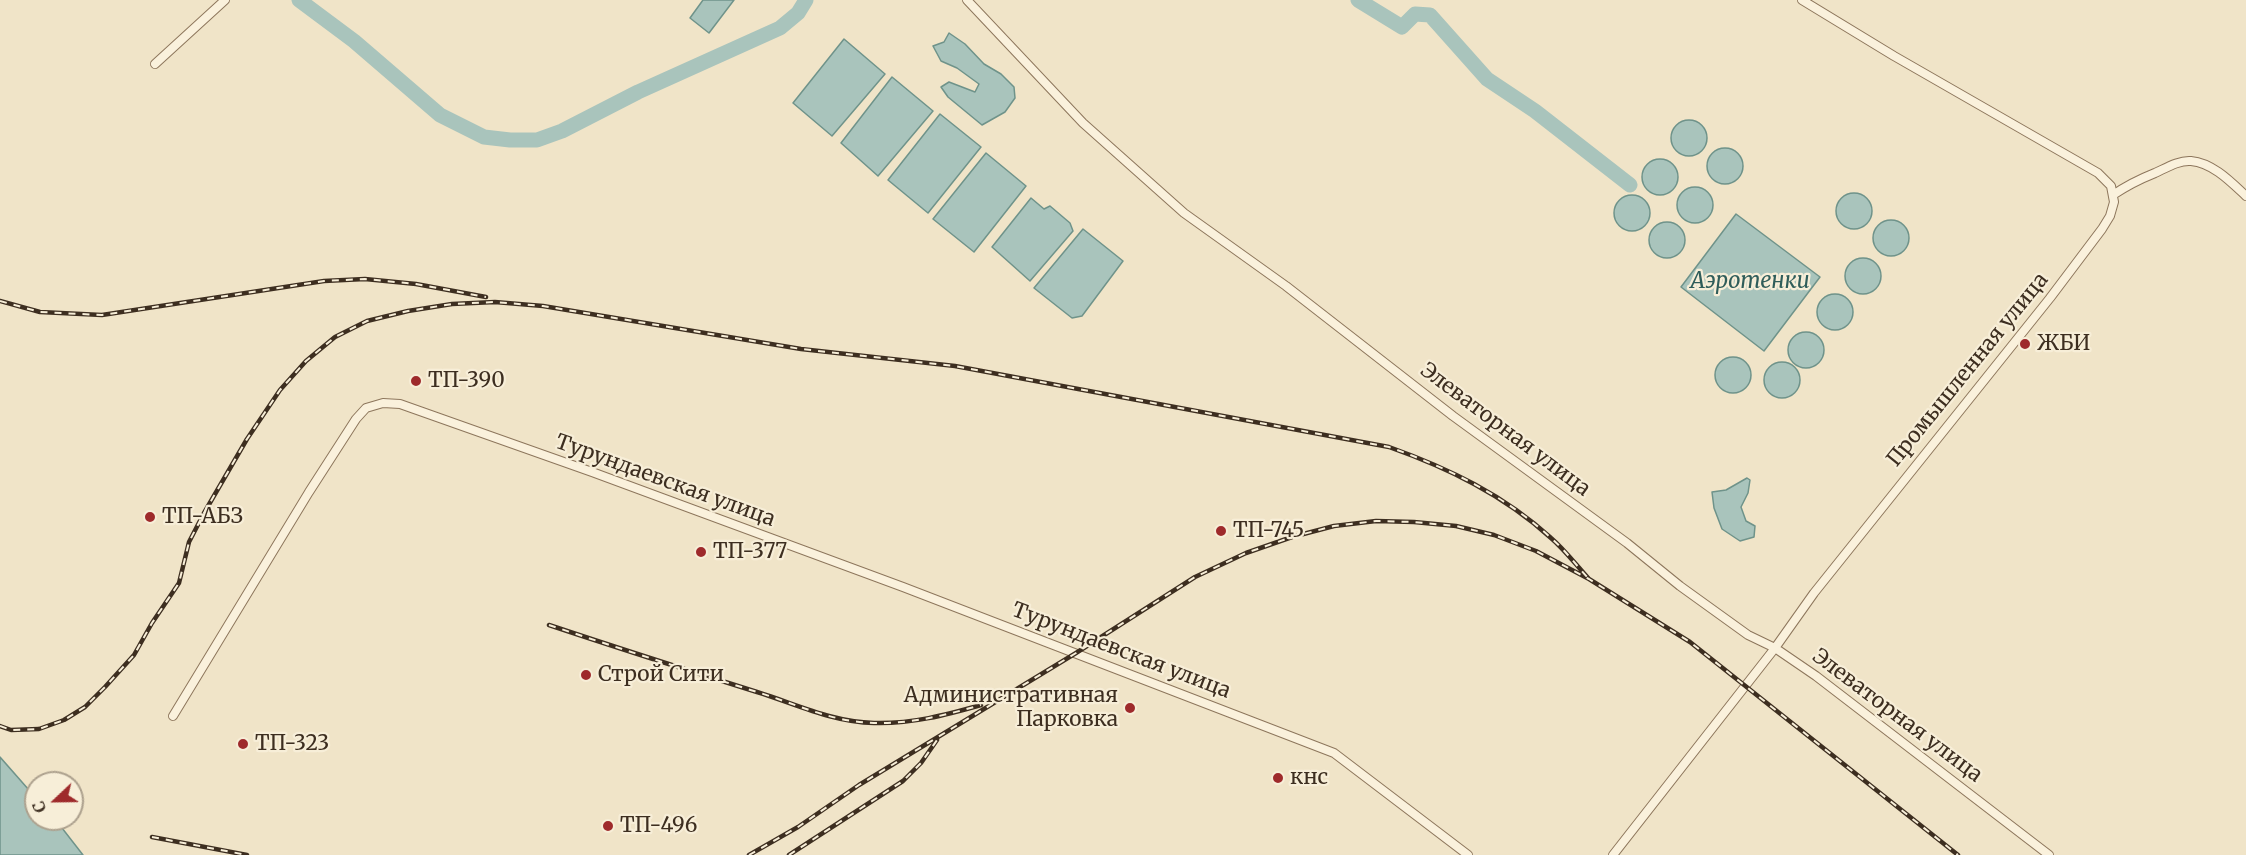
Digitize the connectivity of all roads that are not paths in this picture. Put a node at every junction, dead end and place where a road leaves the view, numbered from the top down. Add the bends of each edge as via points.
1 (225, 0) edge
2 (968, 0) edge
3 (1802, 0) edge
4 (155, 64) dead end
5 (2113, 195) junction
6 (2246, 196) edge
7 (1775, 648) junction
8 (173, 716) dead end
9 (1468, 855) edge
10 (1613, 855) edge
11 (2049, 855) edge

1 - 4 street
2 - 7 street, Элеваторная улица via 1083,123 1184,213 1680,586 1748,635
3 - 5 street via 2098,173 2111,186
5 - 6 street via 2176,163 2190,161 2226,178
5 - 7 street, Промышленная улица via 2113,210 2102,230 1814,593
7 - 10 street, Промышленная улица
7 - 11 street, Элеваторная улица via 1816,675
8 - 9 street, Турундаевская улица via 356,419 366,408 382,403 400,405 592,472 1334,753

